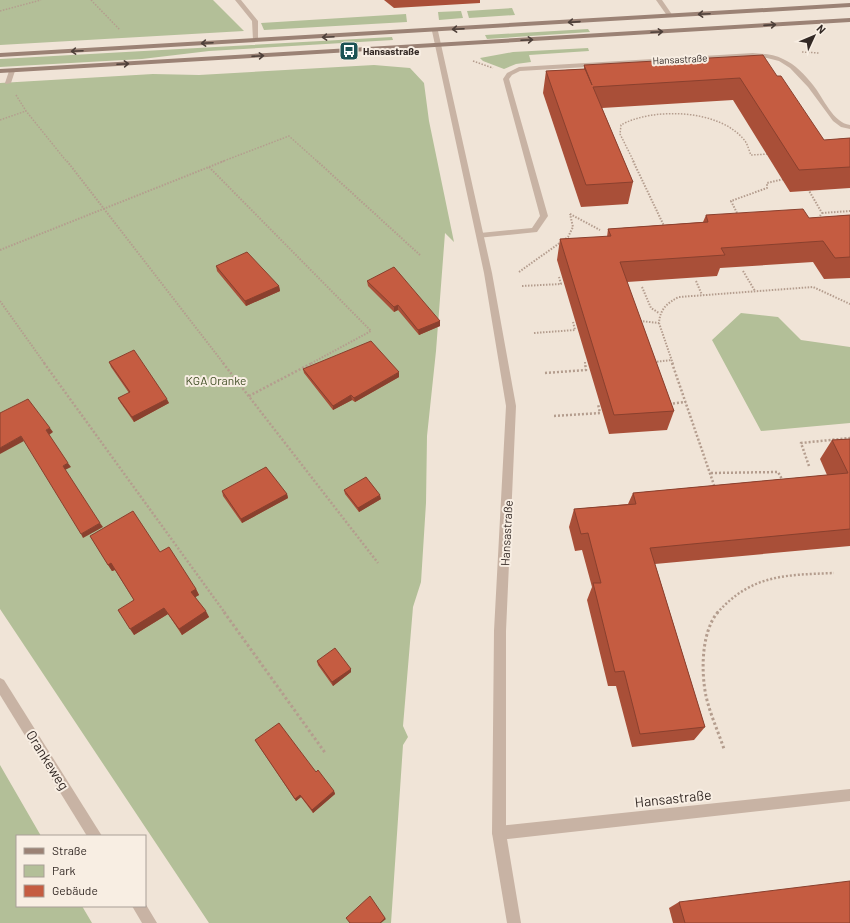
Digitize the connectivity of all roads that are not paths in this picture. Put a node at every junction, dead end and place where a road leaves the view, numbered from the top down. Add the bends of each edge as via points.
1 (238, 0) edge
2 (659, 0) edge
3 (850, 5) edge
4 (670, 16) junction
5 (850, 20) edge
6 (435, 30) junction
7 (256, 40) junction
8 (440, 46) junction
9 (0, 55) edge
10 (12, 70) junction
11 (0, 71) edge
12 (8, 83) road end
13 (850, 127) edge
14 (480, 236) junction
15 (0, 684) edge
16 (850, 795) edge
17 (499, 833) junction
18 (94, 835) edge
19 (140, 907) edge
20 (150, 923) edge
21 (514, 923) edge

1 - 7 street via 255,21
2 - 4 street
3 -> 4 main road
4 -> 6 main road
8 -> 5 main road
6 -> 7 main road
6 - 8 street, Hansastraße
7 -> 9 main road
10 -> 8 main road
8 - 14 street, Hansastraße
10 - 11 main road
10 - 12 street
13 - 14 street, Hansastraße via 843,126 835,120 790,64 770,56 519,69 509,74 506,79 544,216 534,230
14 - 17 street, Hansastraße via 512,406 500,631
15 - 18 street, Orankeweg
16 - 17 street, Hansastraße
17 - 21 street, Hansastraße
19 - 20 street

